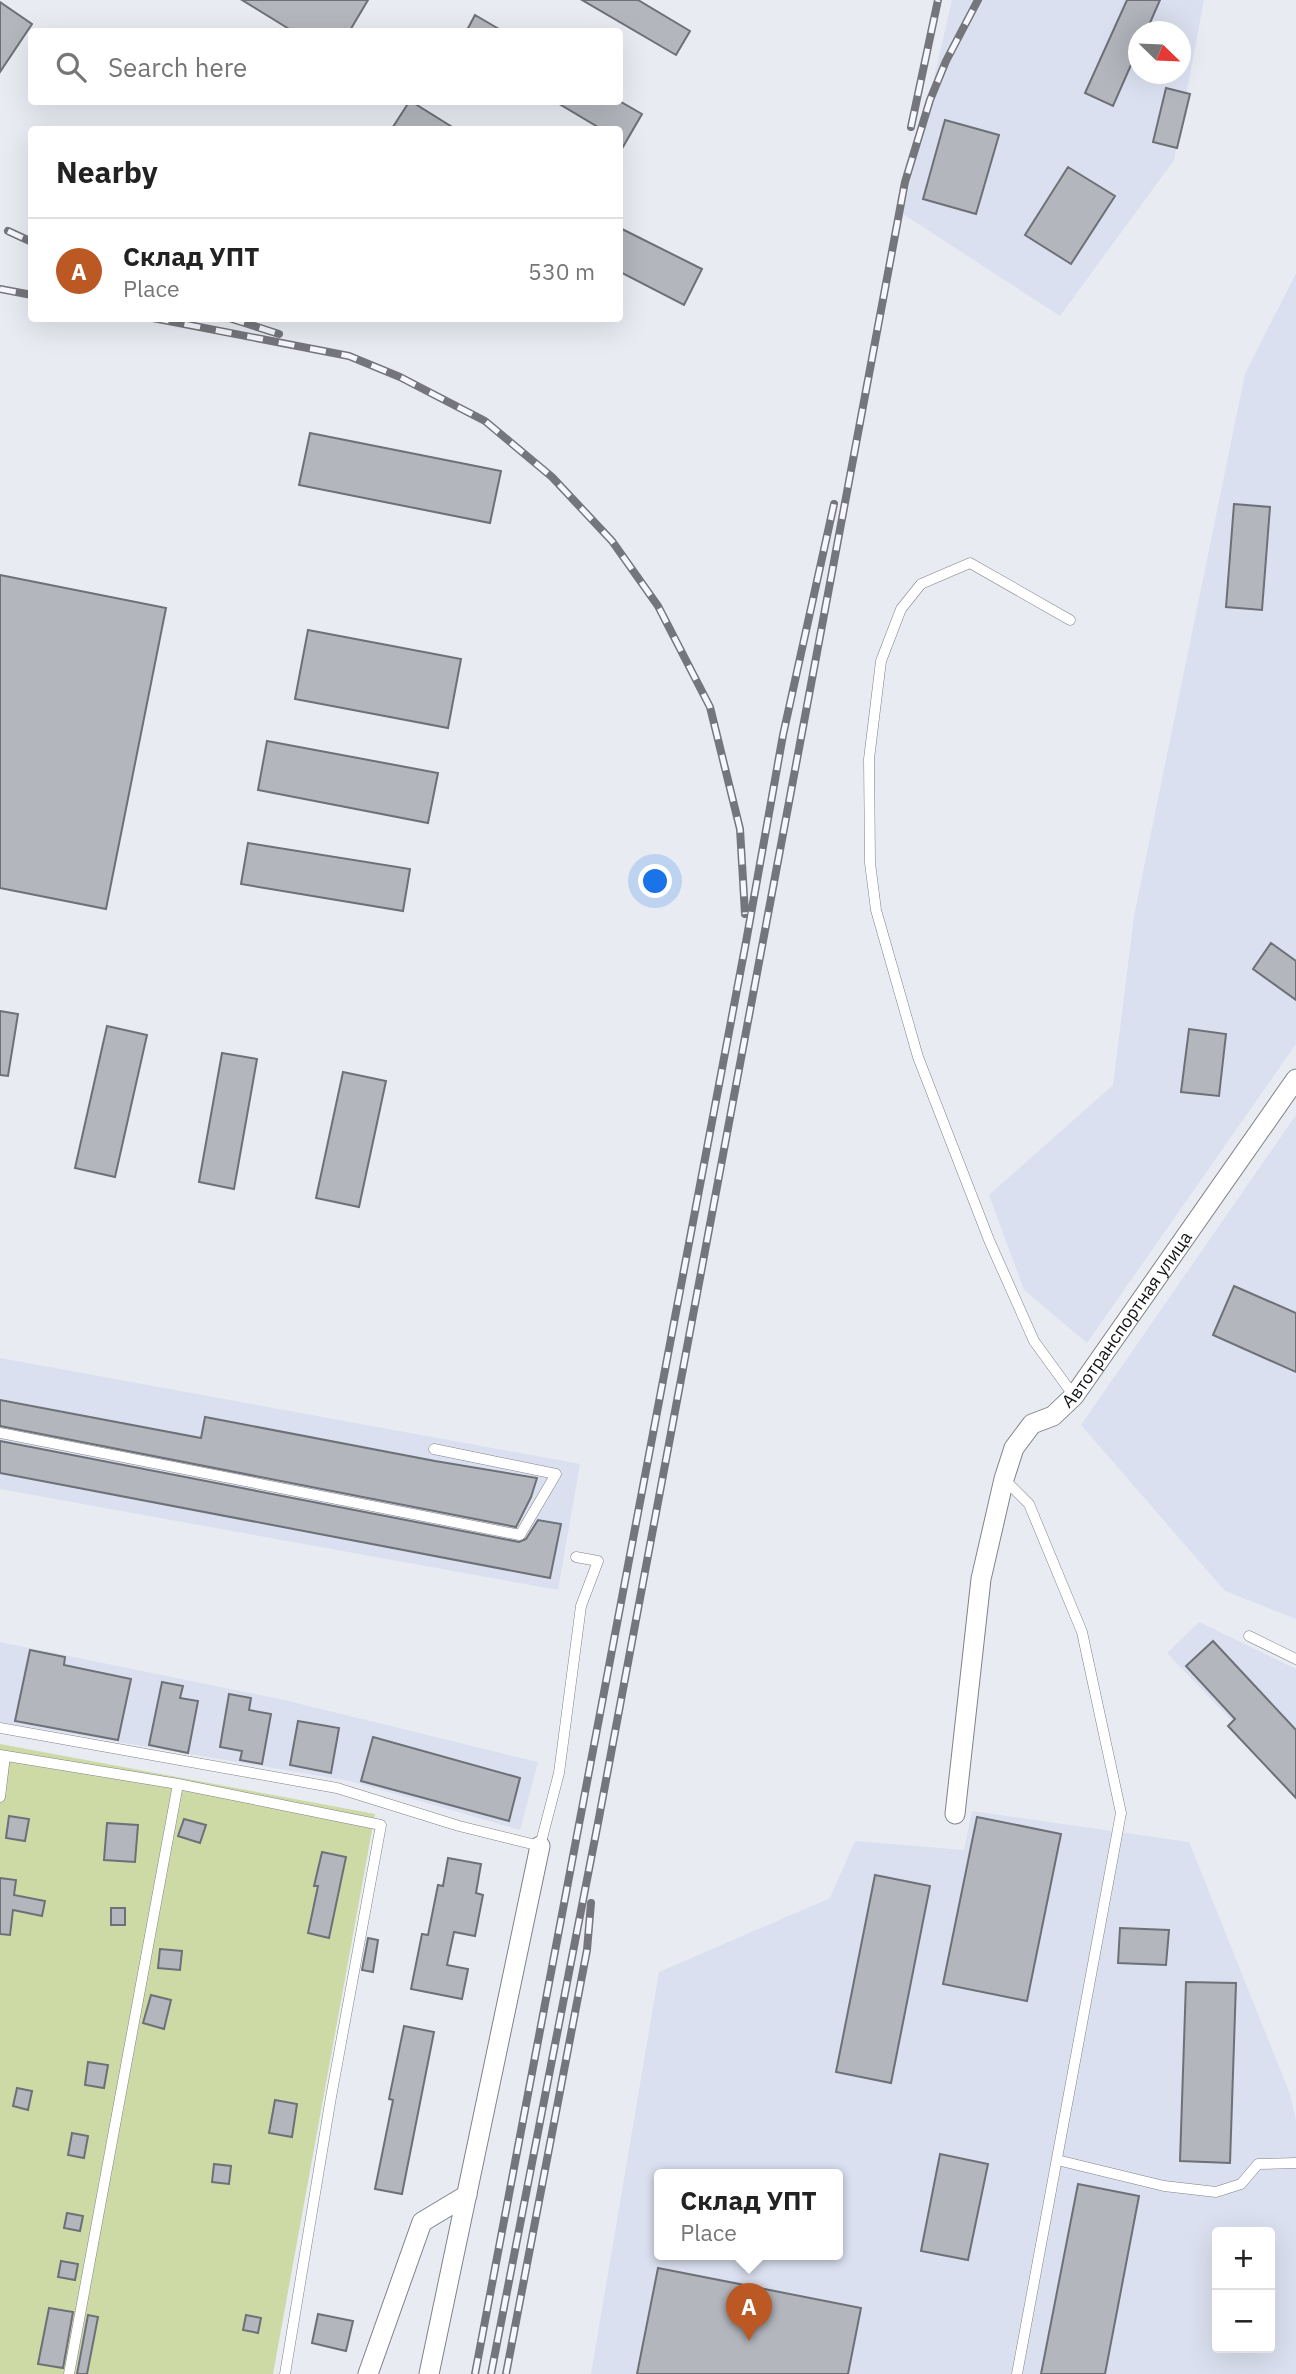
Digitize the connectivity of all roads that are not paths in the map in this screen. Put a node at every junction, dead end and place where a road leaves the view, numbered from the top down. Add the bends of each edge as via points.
1 (1070, 620) dead end
2 (1296, 1079) edge
3 (1074, 1396) junction
4 (0, 1433) edge
5 (434, 1449) dead end
6 (1004, 1479) junction
7 (576, 1557) dead end
8 (1249, 1636) dead end
9 (1296, 1659) edge
10 (0, 1728) edge
11 (3, 1756) edge
12 (178, 1784) junction
13 (0, 1797) edge
14 (955, 1814) dead end
15 (540, 1846) junction
16 (1057, 2160) junction
17 (1296, 2162) edge
18 (467, 2195) junction
19 (69, 2374) edge
20 (285, 2374) edge
21 (368, 2374) edge
22 (429, 2374) edge
23 (1017, 2374) edge

1 - 3 lane via 970,563 921,584 901,609 881,661 869,759 870,863 876,910 918,1057 1034,1341
2 - 3 street, Автотранспортная улица
3 - 6 street, Автотранспортная улица via 1053,1416 1032,1424 1014,1448
4 - 5 lane via 520,1535 556,1474
6 - 14 street, Автотранспортная улица via 981,1579
6 - 16 lane via 1029,1504 1082,1632 1121,1812
7 - 15 lane via 598,1561 581,1606 559,1773
8 - 9 lane
10 - 15 lane via 337,1788
11 - 12 lane
11 - 13 lane
12 - 19 lane
12 - 20 lane via 381,1825
15 - 18 street
16 - 17 lane via 1164,2186 1216,2192 1241,2184 1258,2164
16 - 23 lane
18 - 21 street via 422,2222
18 - 22 street

